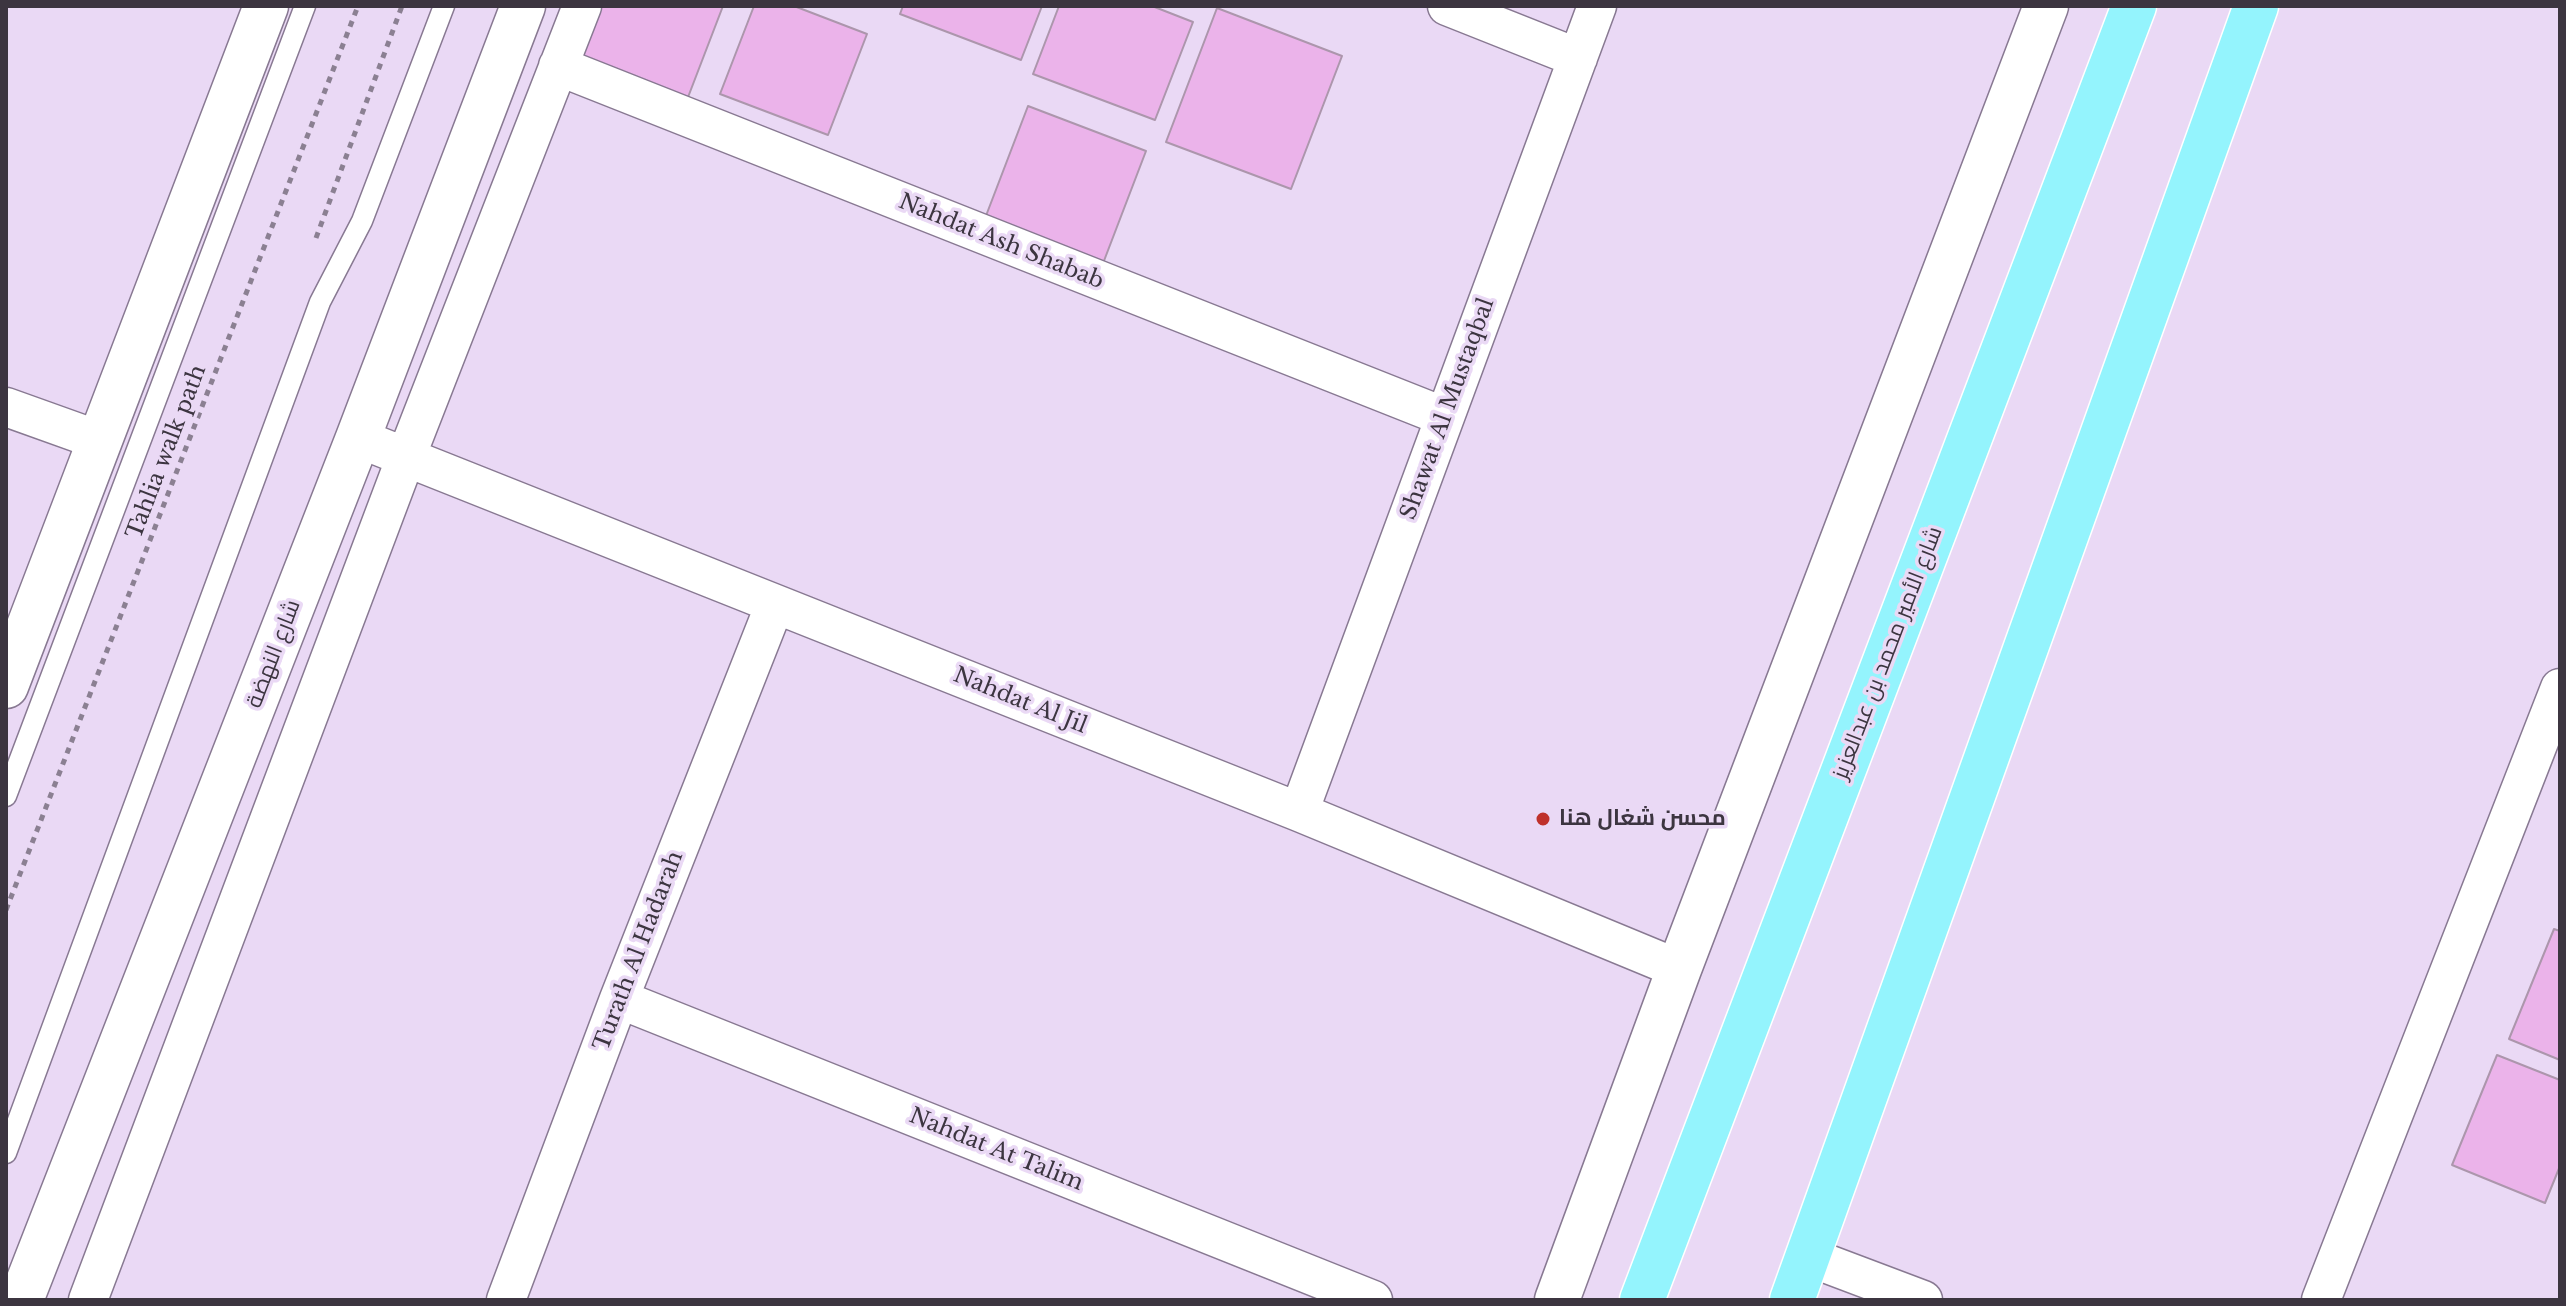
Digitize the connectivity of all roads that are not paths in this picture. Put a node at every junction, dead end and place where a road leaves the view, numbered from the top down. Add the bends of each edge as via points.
1 (266, 6) edge
2 (305, 6) edge
3 (444, 6) edge
4 (523, 6) edge
5 (582, 6) edge
6 (1447, 6) edge
7 (1597, 6) edge
8 (2046, 6) edge
9 (2134, 6) edge
10 (2256, 6) edge
11 (1578, 58) junction
12 (558, 66) junction
13 (6, 407) edge
14 (1445, 417) junction
15 (358, 438) junction
16 (101, 441) junction
17 (406, 457) junction
18 (775, 604) junction
19 (6, 686) edge
20 (2560, 688) edge
21 (6, 796) edge
22 (1299, 812) junction
23 (1679, 969) junction
24 (619, 999) junction
25 (6, 1153) edge
26 (1809, 1257) junction
27 (21, 1300) edge
28 (88, 1300) edge
29 (506, 1300) edge
30 (1373, 1300) edge
31 (1557, 1300) edge
32 (1642, 1300) edge
33 (1792, 1300) edge
34 (1923, 1300) edge
35 (2321, 1300) edge

1 - 16 street
2 - 21 lane
3 - 25 lane via 362,221 320,302
4 - 15 street, شارع النهضة
5 - 12 street
6 - 11 street
7 - 11 street, Shawat Al Mustaqbal
8 - 23 street
9 - 32 main road, شارع الأمير محمد بن عبدالعزيز
10 - 26 main road
11 - 14 street, Shawat Al Mustaqbal
12 - 14 street, Nahdat Ash Shabab
12 - 17 street
13 - 16 street
14 - 22 street, Shawat Al Mustaqbal
15 - 17 street, Nahdat Al Jil
15 - 27 street, شارع النهضة
16 - 19 street
17 - 18 street, Nahdat Al Jil
17 - 28 street
18 - 22 street, Nahdat Al Jil
18 - 24 street, Turath Al Hadarah
20 - 35 street
22 - 23 street, Nahdat Al Jil
23 - 31 street
24 - 29 street, Turath Al Hadarah
24 - 30 street, Nahdat At Talim
26 - 33 main road
26 - 34 street

